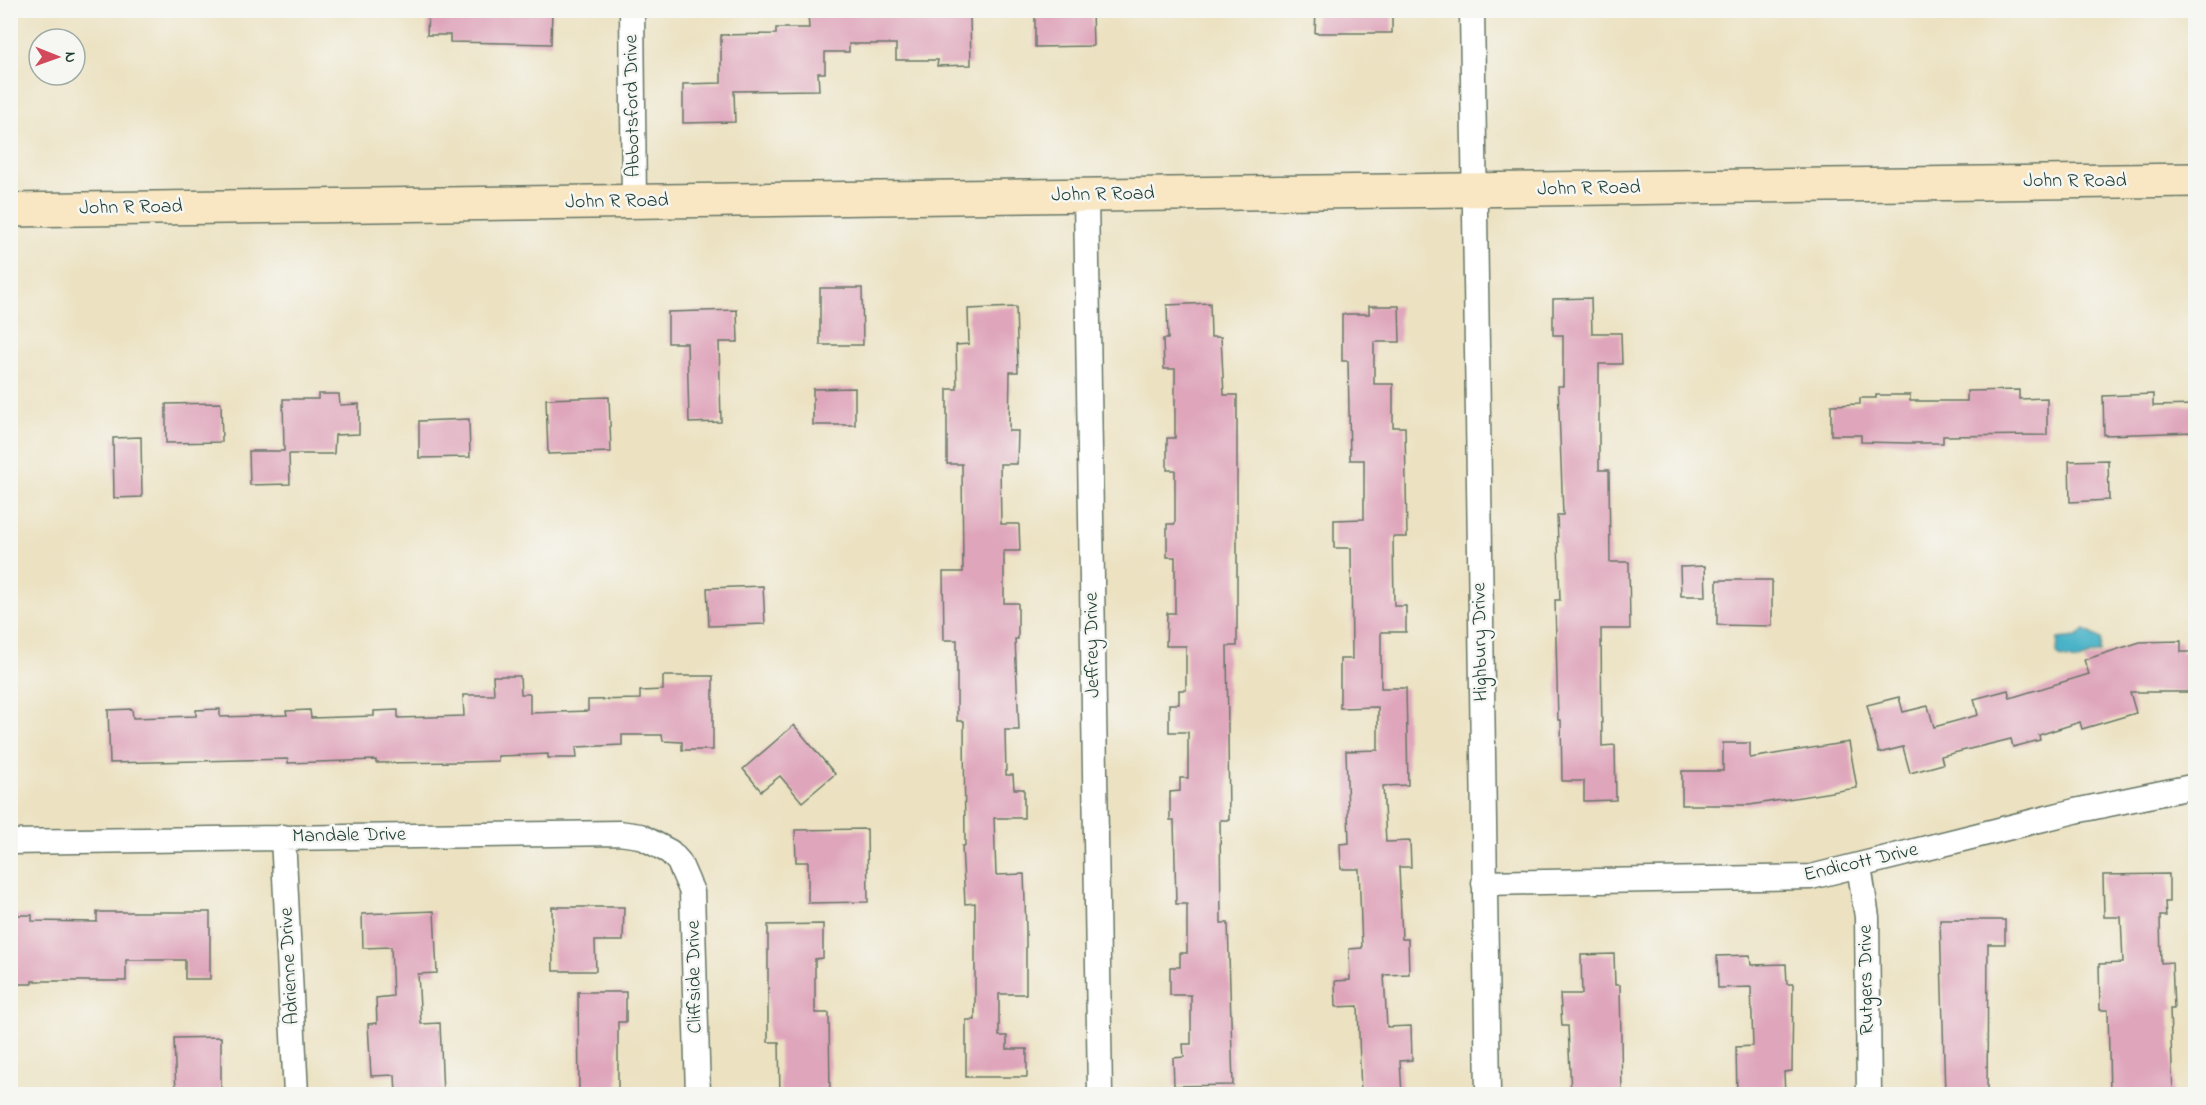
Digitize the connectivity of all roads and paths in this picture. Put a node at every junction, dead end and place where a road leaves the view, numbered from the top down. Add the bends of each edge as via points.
1 (632, 10) edge
2 (1472, 10) edge
3 (2196, 180) edge
4 (1474, 190) junction
5 (1086, 196) junction
6 (634, 202) junction
7 (10, 210) edge
8 (2196, 786) edge
9 (283, 837) junction
10 (10, 842) edge
11 (679, 861) joint
12 (1859, 866) junction
13 (1484, 883) junction
14 (296, 1095) edge
15 (698, 1095) edge
16 (1100, 1095) edge
17 (1488, 1095) edge
18 (1869, 1095) edge

1 - 6 street, Abbotsford Drive
2 - 4 street, Highbury Drive
3 - 4 main road, John R Road
4 - 5 main road, John R Road
4 - 13 street, Highbury Drive
5 - 6 main road, John R Road
5 - 16 street, Jeffrey Drive
6 - 7 main road, John R Road
8 - 12 street, Endicott Drive via 2075,811
9 - 10 street, Mandale Drive
9 - 11 street, Mandale Drive via 619,833 659,844
9 - 14 street, Adrienne Drive
11 - 15 street, Cliffside Drive via 693,900
12 - 13 street, Endicott Drive via 1784,879
12 - 18 street, Rutgers Drive via 1867,917
13 - 17 street, Highbury Drive

